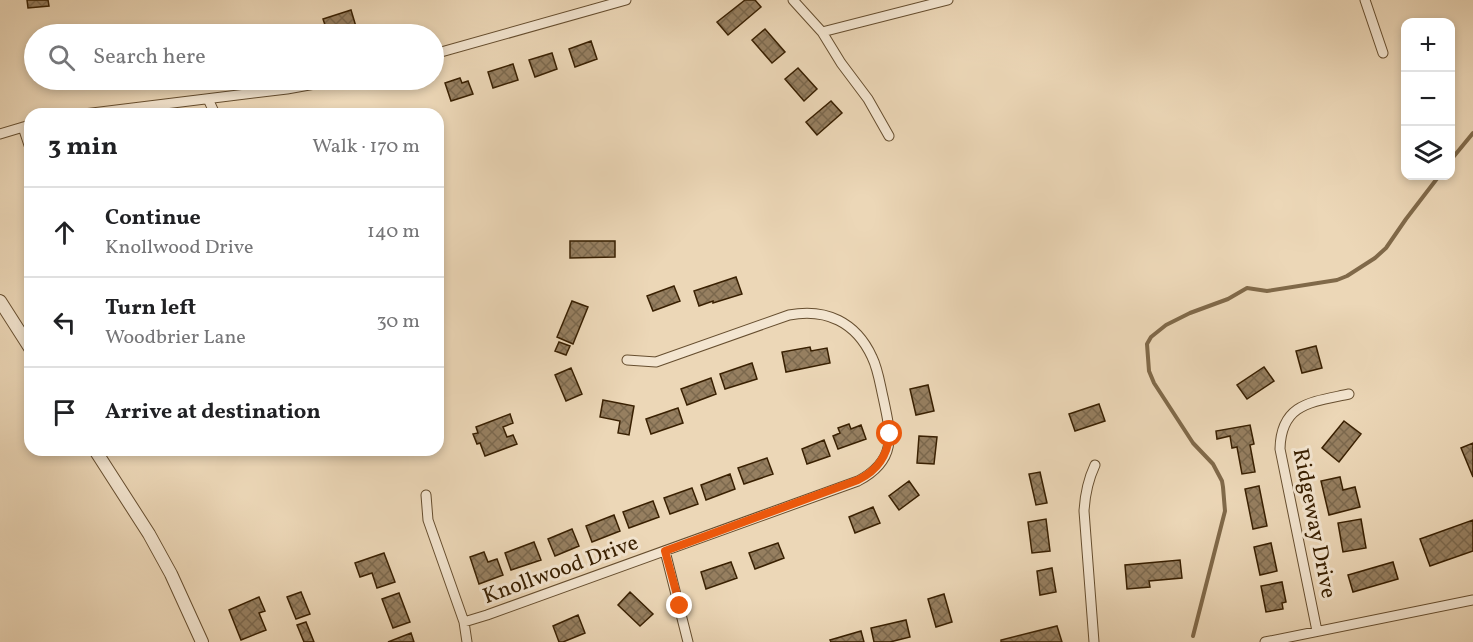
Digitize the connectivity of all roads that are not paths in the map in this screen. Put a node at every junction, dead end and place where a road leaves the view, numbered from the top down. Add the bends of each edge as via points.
1 (626, 0) edge
2 (793, 0) edge
3 (948, 0) edge
4 (1365, 0) edge
5 (822, 32) junction
6 (444, 51) edge
7 (1383, 53) dead end
8 (279, 90) edge
9 (208, 99) junction
10 (140, 108) edge
11 (212, 108) edge
12 (24, 127) edge
13 (0, 134) edge
14 (889, 136) dead end
15 (0, 301) edge
16 (24, 339) edge
17 (627, 360) dead end
18 (1349, 394) dead end
19 (99, 456) edge
20 (1095, 465) dead end
21 (426, 495) dead end
22 (665, 551) junction
23 (1473, 600) edge
24 (464, 622) junction
25 (1317, 631) junction
26 (202, 642) edge
27 (467, 642) edge
28 (688, 642) edge
29 (1095, 642) edge
30 (1265, 642) edge

1 - 6 street
2 - 5 street
3 - 5 street
4 - 7 street
5 - 14 street
8 - 9 street
9 - 10 street
9 - 11 street
12 - 13 street
15 - 16 street
17 - 22 street, Knollwood Drive via 656,362 789,315 831,316 855,332 872,357 889,428 884,457 869,475
18 - 25 street, Ridgeway Drive via 1297,409 1280,438
19 - 26 street via 149,534
20 - 29 street via 1084,495 1084,511
21 - 24 street via 428,520
22 - 24 street, Knollwood Drive
22 - 28 street
23 - 25 street
24 - 27 street
25 - 30 street

